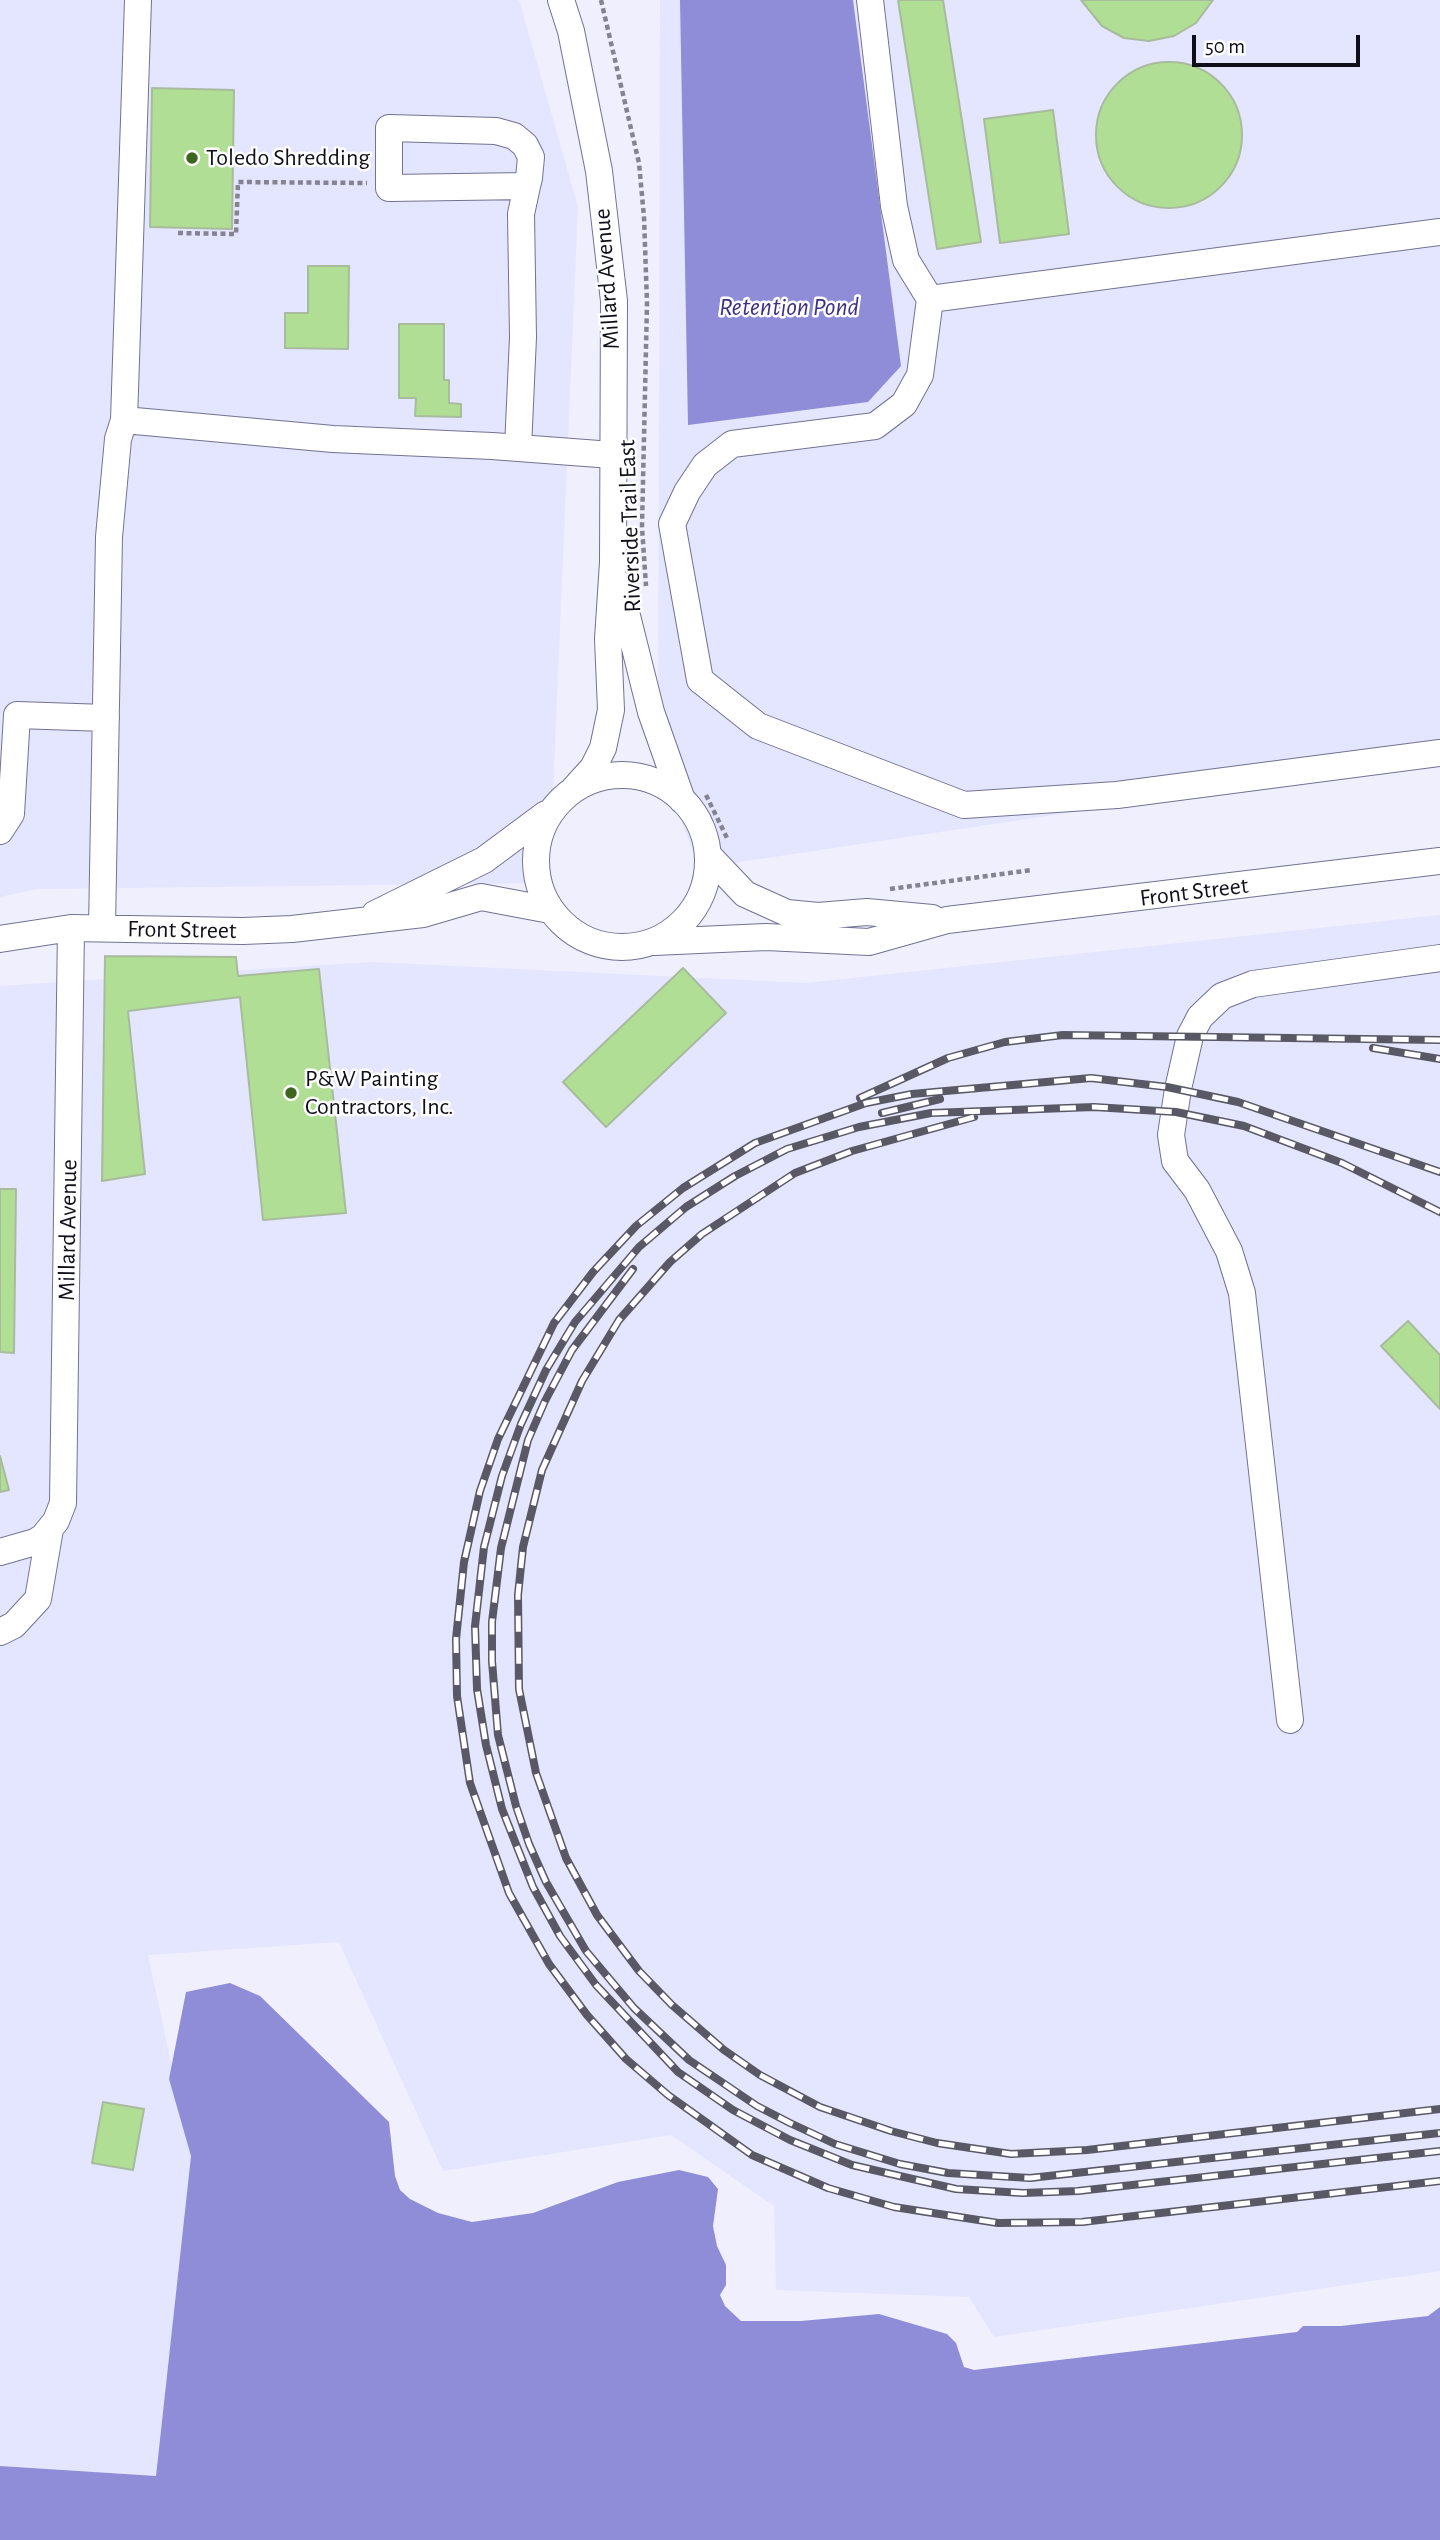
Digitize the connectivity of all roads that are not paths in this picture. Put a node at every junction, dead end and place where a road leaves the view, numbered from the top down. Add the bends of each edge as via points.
1 (138, 0) edge
2 (561, 0) edge
3 (870, 0) edge
4 (527, 186) junction
5 (1440, 232) edge
6 (930, 299) junction
7 (124, 420) junction
8 (518, 448) junction
9 (612, 455) junction
10 (613, 562) junction
11 (106, 718) junction
12 (1440, 752) edge
13 (574, 789) junction
14 (692, 791) junction
15 (554, 807) junction
16 (0, 831) edge
17 (719, 850) junction
18 (1440, 861) edge
19 (550, 910) junction
20 (364, 920) junction
21 (947, 920) junction
22 (71, 928) junction
23 (102, 928) junction
24 (0, 939) edge
25 (654, 942) junction
26 (1440, 958) edge
27 (50, 1529) junction
28 (0, 1552) edge
29 (0, 1632) edge
30 (1290, 1720) dead end

1 - 7 street
2 - 9 street, Millard Avenue via 599,171 614,301
3 - 6 street via 894,206 906,260
4 - 4 street via 531,157 514,136 496,131 389,128 389,188
4 - 8 street via 521,214 523,337
5 - 6 street
6 - 12 street via 920,375 904,404 875,426 732,444 705,465 687,492 672,524 700,680 758,726 964,805 1117,796
7 - 8 street via 333,439
7 - 11 street via 118,439 109,537
8 - 9 street
9 - 10 street, Millard Avenue
10 - 13 street, Millard Avenue via 609,723 598,759
10 - 14 street, Millard Avenue via 651,712
11 - 16 street via 17,715 11,814
11 - 23 street
13 - 14 street via 601,778 630,776
13 - 15 street
14 - 17 street via 700,824
15 - 19 street via 536,854 538,883
15 - 20 street, Front Street via 484,860
17 - 21 street, Front Street via 745,894 787,913 867,912
17 - 25 street via 694,910 679,927
18 - 21 street, Front Street
19 - 20 street, Front Street via 481,897 423,914
19 - 25 street via 569,930 599,945 626,948
20 - 23 street, Front Street via 243,931
21 - 25 street, Front Street via 869,942 766,937
22 - 23 street, Front Street
22 - 24 street, Front Street
22 - 27 street, Millard Avenue via 63,1503
26 - 30 street via 1253,984 1222,996 1200,1017 1190,1036 1178,1089 1171,1135 1175,1161 1229,1251 1242,1293
27 - 28 street via 35,1542
27 - 29 street, Millard Avenue via 38,1598 14,1625

